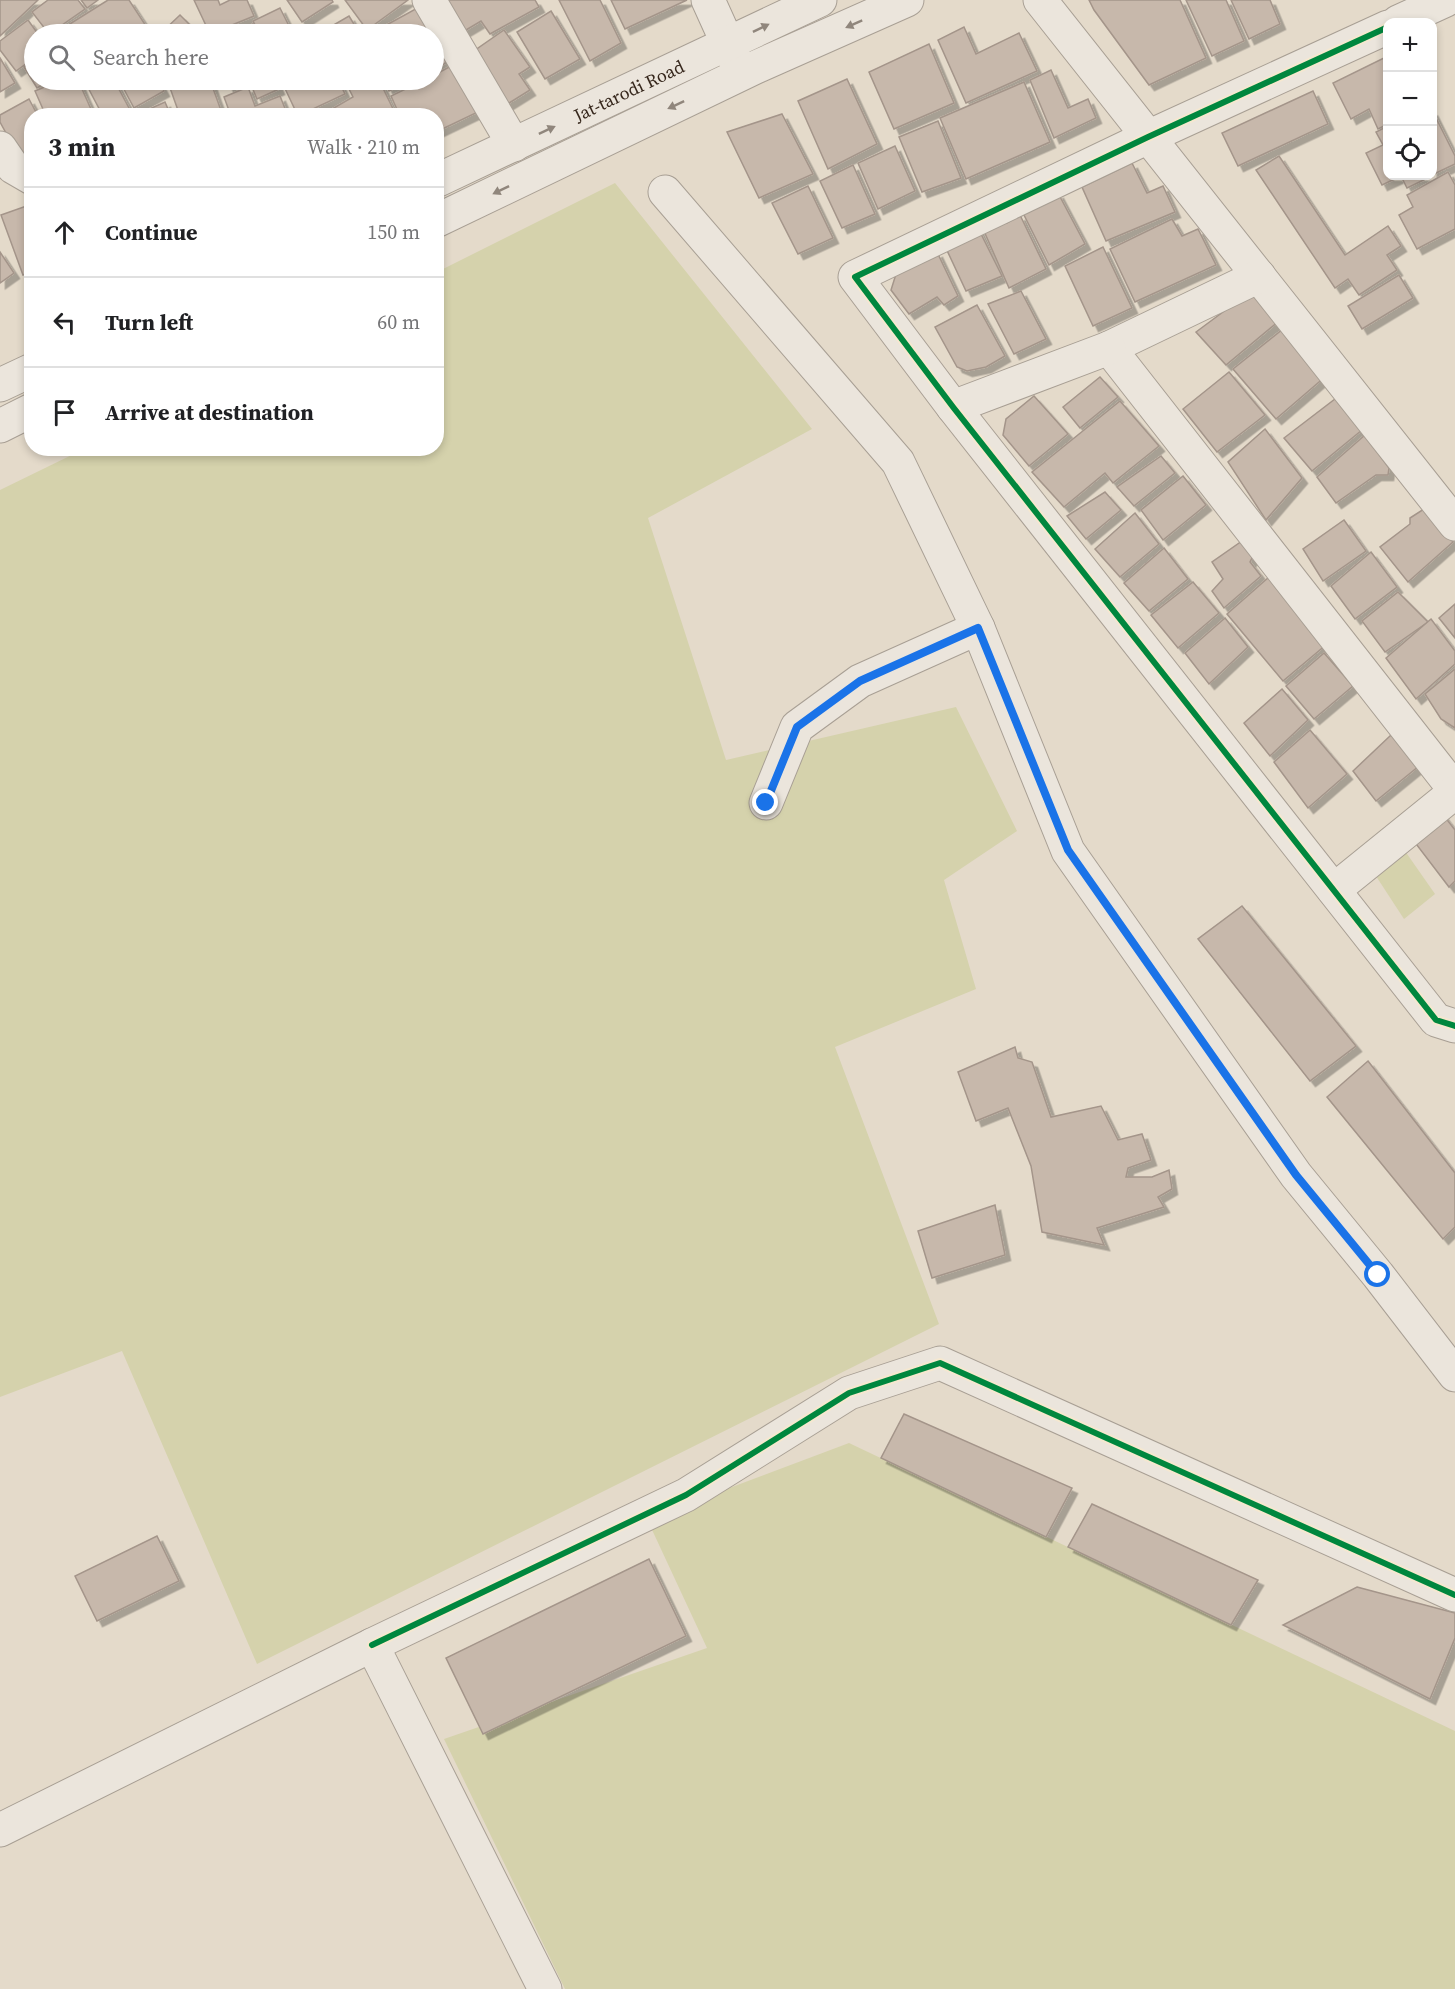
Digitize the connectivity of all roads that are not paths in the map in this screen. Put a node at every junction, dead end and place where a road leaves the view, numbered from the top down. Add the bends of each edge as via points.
1 (429, 0) edge
2 (708, 0) edge
3 (820, 0) edge
4 (907, 0) edge
5 (1040, 0) edge
6 (1446, 0) edge
7 (1407, 18) edge
8 (443, 24) edge
9 (444, 26) edge
10 (1383, 29) edge
11 (727, 45) junction
12 (742, 74) junction
13 (1148, 137) junction
14 (514, 145) junction
15 (0, 148) edge
16 (24, 173) edge
17 (444, 177) edge
18 (666, 192) dead end
19 (444, 217) edge
20 (1259, 276) junction
21 (1109, 348) junction
22 (24, 374) edge
23 (0, 385) edge
24 (953, 407) junction
25 (24, 414) edge
26 (0, 426) edge
27 (1455, 524) edge
28 (978, 628) junction
29 (1455, 791) edge
30 (766, 803) dead end
31 (1334, 890) junction
32 (1455, 1026) edge
33 (1455, 1375) edge
34 (1455, 1595) edge
35 (372, 1644) junction
36 (0, 1830) edge
37 (545, 1989) edge

1 - 8 street
2 - 11 street
11 -> 3 street, Jat-tarodi Road
4 -> 12 street
5 - 13 street
6 - 7 street
9 - 14 street
10 - 13 street
11 - 12 street
14 -> 11 street, Jat-tarodi Road
12 -> 19 street
13 - 20 street
13 - 24 street via 855,277
14 - 17 street, Jat-tarodi Road
15 - 16 street via 13,167
18 - 28 street via 898,462
20 - 21 street
20 - 27 street
21 - 24 street
21 - 29 street
22 - 23 street
24 - 31 street
25 - 26 street
28 - 30 street via 860,681 797,727
28 - 33 street via 1068,850 1296,1175
29 - 31 street
31 - 32 street via 1436,1020
34 - 35 street via 940,1363 849,1394 686,1495
35 - 36 street
35 - 37 street

